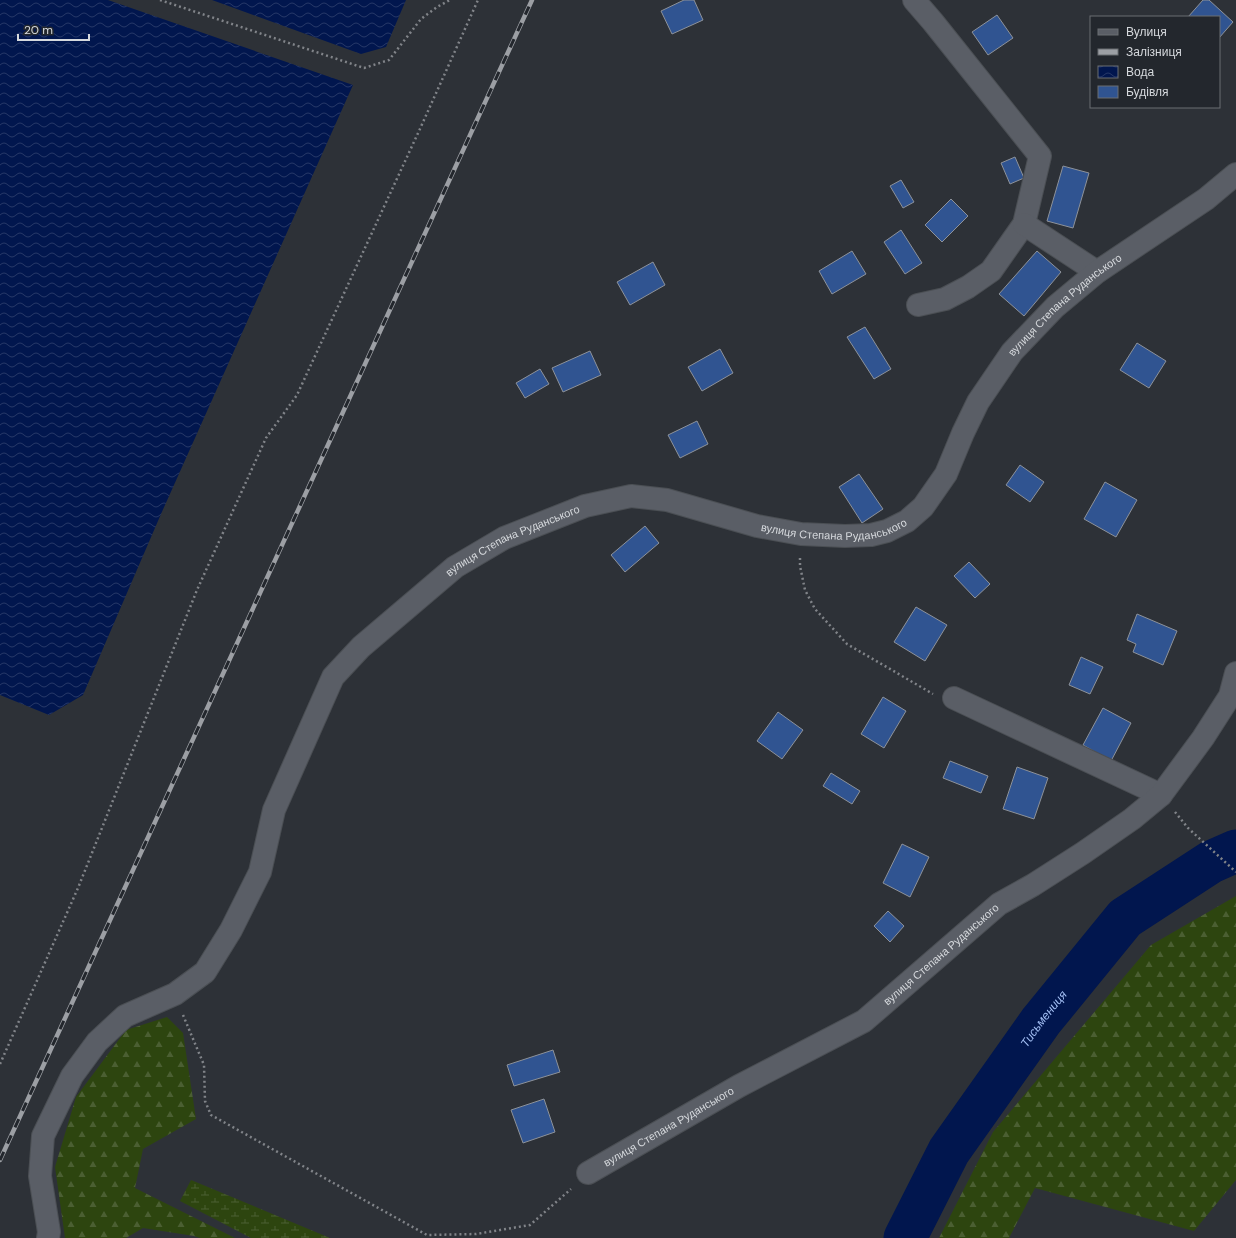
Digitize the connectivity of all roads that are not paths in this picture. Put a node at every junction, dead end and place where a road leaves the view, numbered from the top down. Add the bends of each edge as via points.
1 (914, 0) edge
2 (1236, 174) edge
3 (1024, 224) junction
4 (1097, 272) junction
5 (918, 305) dead end
6 (1236, 673) edge
7 (954, 698) road end
8 (1161, 795) junction
9 (588, 1173) road end
10 (48, 1238) edge

1 - 3 street via 1040,156
2 - 4 street, вулиця Степана Руданського via 1206,199
3 - 4 street
3 - 5 street via 992,271 945,299
4 - 10 street, вулиця Степана Руданського via 1054,307 1012,352 978,402 946,474 923,507 907,521 887,531 871,535 801,534 757,526 667,500 631,496 585,506 504,538 455,567 361,647 333,677 274,810 260,872 231,930 205,972 175,994 125,1016 97,1042 72,1076 43,1136 40,1176
6 - 8 street, вулиця Степана Руданського via 1230,696
7 - 8 street
8 - 9 street, вулиця Степана Руданського via 1083,853 999,904 864,1021 739,1086

